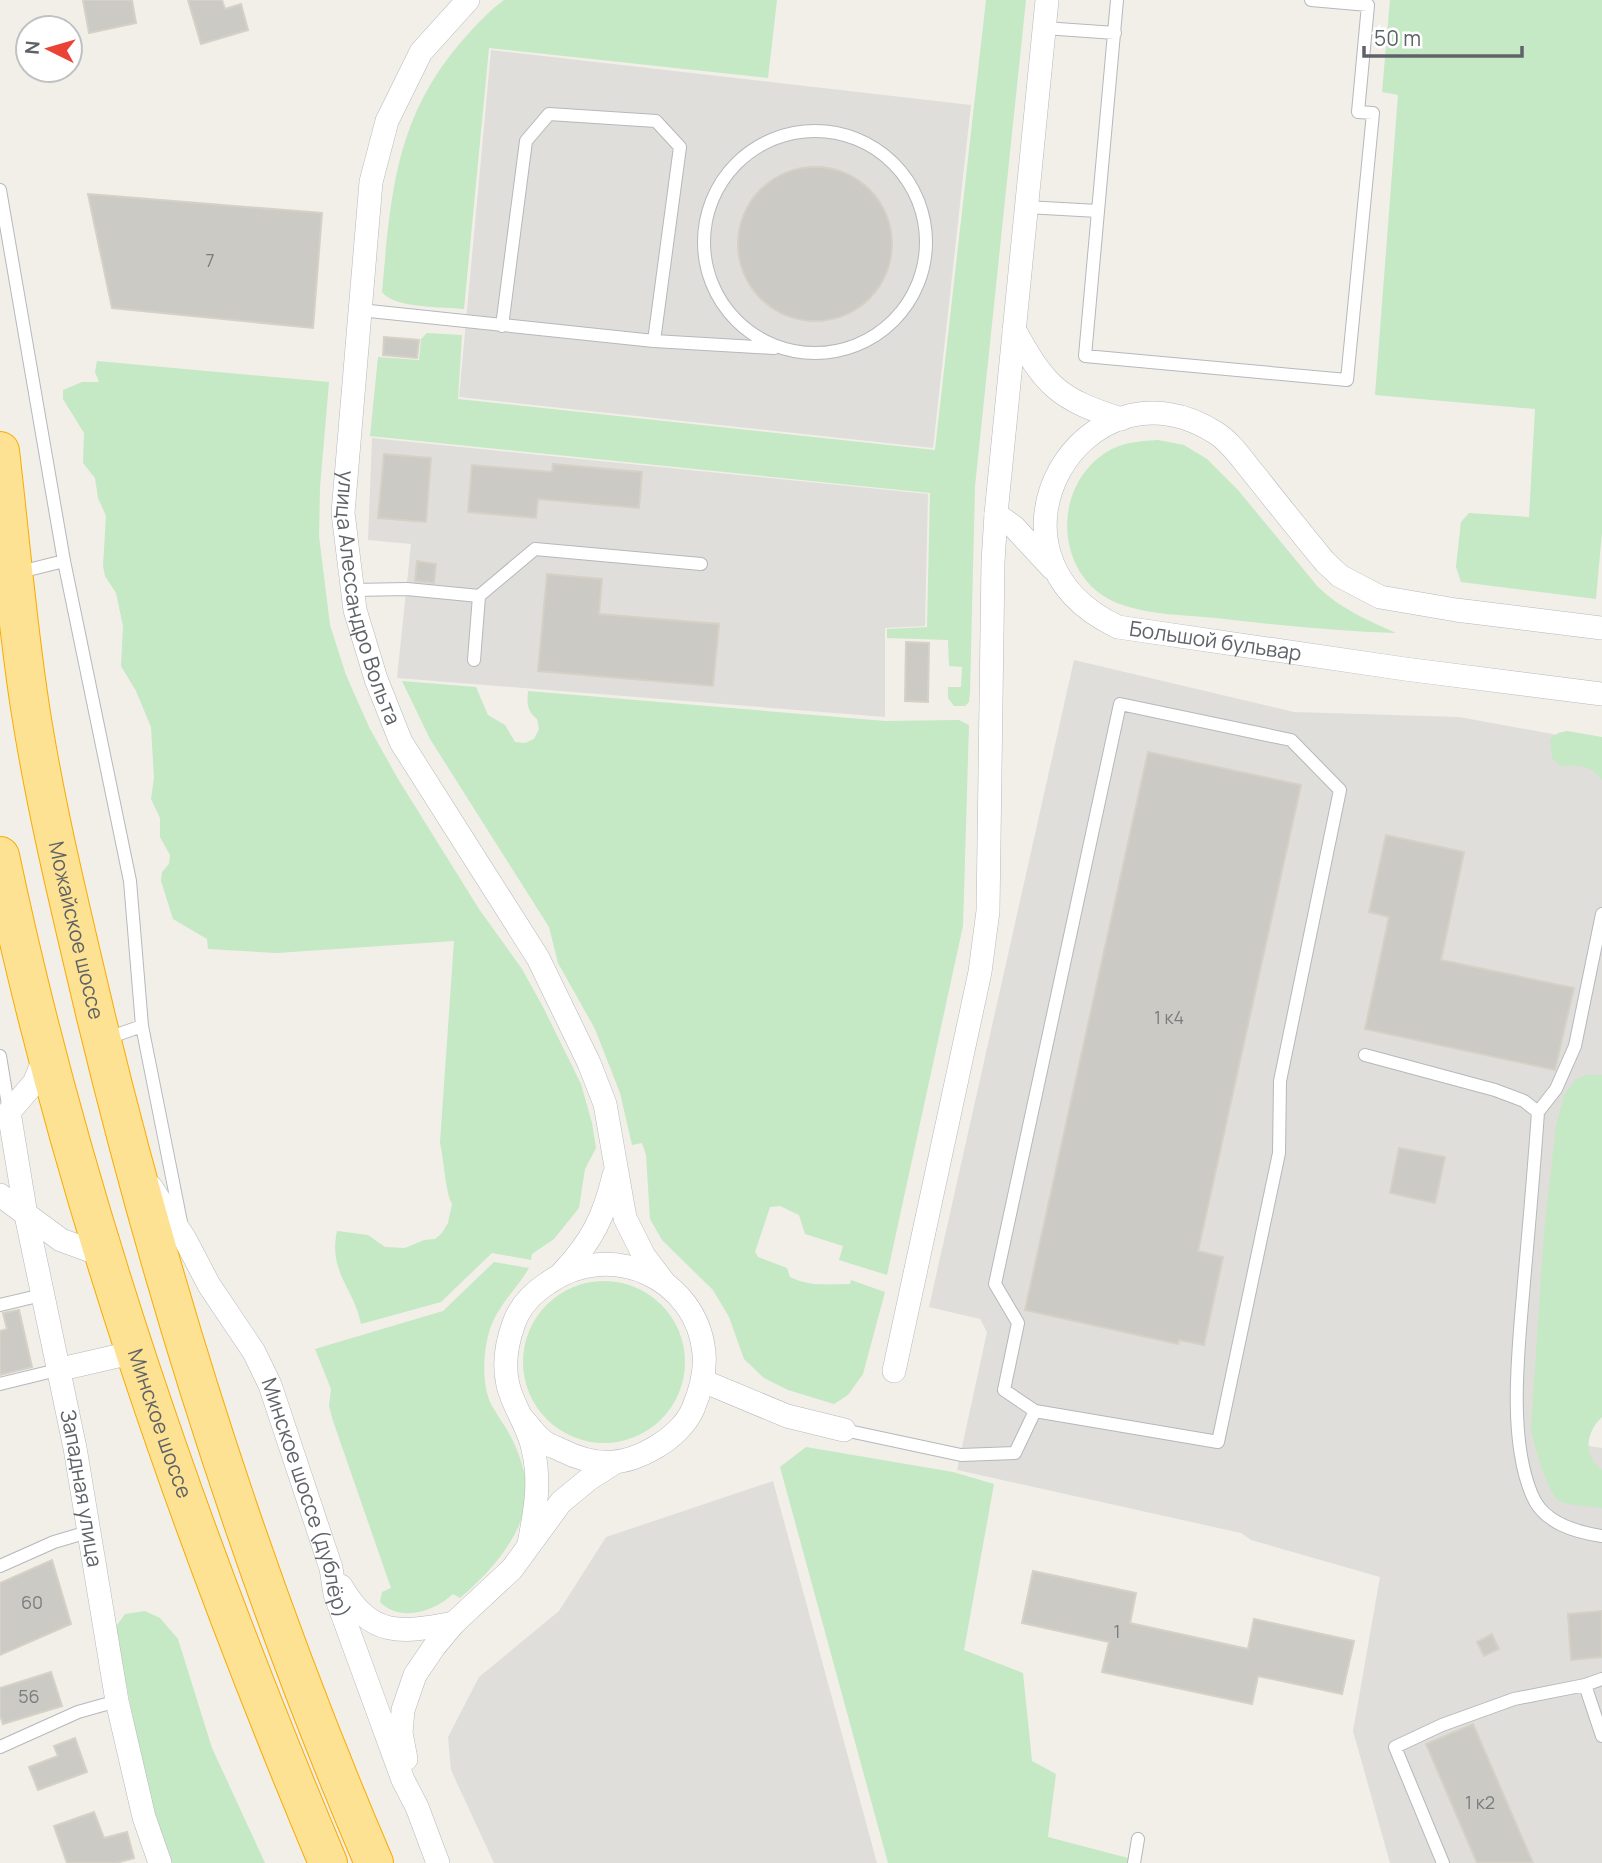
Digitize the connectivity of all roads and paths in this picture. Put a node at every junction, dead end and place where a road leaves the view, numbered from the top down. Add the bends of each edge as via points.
1 (468, 0) edge
2 (1047, 0) edge
3 (1117, 0) edge
4 (1311, 0) edge
5 (1044, 28) junction
6 (1115, 33) junction
7 (0, 190) edge
8 (1026, 206) junction
9 (1098, 211) junction
10 (360, 310) junction
11 (502, 326) junction
12 (1014, 329) junction
13 (654, 341) junction
14 (779, 348) junction
15 (1121, 419) junction
16 (0, 451) edge
17 (996, 514) junction
18 (64, 561) junction
19 (701, 564) dead end
20 (14, 573) junction
21 (1059, 575) junction
22 (353, 590) junction
23 (480, 596) junction
24 (1602, 628) edge
25 (474, 660) dead end
26 (1602, 694) edge
27 (0, 856) edge
28 (1602, 914) edge
29 (142, 1026) junction
30 (102, 1040) junction
31 (46, 1055) junction
32 (1365, 1055) dead end
33 (0, 1056) edge
34 (1538, 1112) junction
35 (4, 1114) edge
36 (129, 1154) junction
37 (617, 1165) junction
38 (0, 1195) edge
39 (26, 1215) junction
40 (185, 1239) junction
41 (105, 1256) junction
42 (562, 1273) junction
43 (663, 1281) junction
44 (42, 1295) junction
45 (0, 1305) edge
46 (135, 1352) junction
47 (57, 1370) junction
48 (894, 1371) dead end
49 (703, 1381) junction
50 (0, 1384) edge
51 (1035, 1411) junction
52 (521, 1417) junction
53 (844, 1430) joint
54 (614, 1463) junction
55 (88, 1532) junction
56 (1602, 1536) edge
57 (529, 1544) junction
58 (0, 1566) edge
59 (331, 1568) junction
60 (454, 1623) junction
61 (1602, 1679) edge
62 (1585, 1685) junction
63 (117, 1701) junction
64 (1602, 1736) edge
65 (0, 1747) edge
66 (416, 1807) junction
67 (1138, 1839) dead end
68 (160, 1863) edge
69 (327, 1863) edge
70 (374, 1863) edge
71 (438, 1863) edge
72 (1134, 1863) edge
73 (1443, 1863) edge

1 - 10 street, улица Алессандро Вольта via 421,52 387,121 371,182
2 - 5 street
3 - 6 lane
4 - 9 lane via 1368,5 1358,112 1373,113 1347,380 1085,356
5 - 6 lane
5 - 8 street
6 - 9 lane
7 - 18 lane
8 - 9 lane
8 - 12 street
10 - 11 lane
10 - 22 street, улица Алессандро Вольта via 343,513
11 - 13 lane
11 - 13 lane via 526,141 549,114 656,121 680,147
12 - 15 street via 1037,370 1061,394
12 - 17 street
13 - 14 lane
14 - 14 lane via 816,354 853,348 885,330 910,302 924,267 926,230 920,206 895,164 866,142 831,131 794,132 760,145 732,167 713,198 704,234 707,270 722,303 747,330
15 - 21 street, Большой бульвар via 1078,444 1055,481 1045,540
15 - 24 street, Большой бульвар via 1162,415 1201,424 1218,434 1325,562 1370,593 1456,610
16 - 20 highway, Можайское шоссе
17 - 21 street
17 - 48 street via 988,911 980,972
18 - 20 lane
18 - 29 lane via 130,881
19 - 23 lane via 536,549
20 - 30 highway, Можайское шоссе via 30,707 69,905
21 - 26 street, Большой бульвар via 1087,611 1118,627
22 - 23 lane via 407,589
22 - 37 street, улица Алессандро Вольта via 376,679 401,742 538,958 605,1104
23 - 25 lane
27 - 31 highway, Минское шоссе
28 - 34 lane via 1575,1046 1556,1089
29 - 30 lane
29 - 40 lane
30 - 36 highway, Можайское шоссе
31 - 35 street via 34,1083
31 - 41 highway, Минское шоссе
32 - 34 lane via 1495,1090
33 - 35 lane
34 - 56 lane via 1521,1328 1517,1427 1521,1457 1532,1496 1546,1514 1578,1532
35 - 39 street, Западная улица
36 - 40 street, Минское шоссе (дублёр)
36 - 70 highway via 191,1365 268,1595
37 - 42 street via 603,1216 582,1252
37 - 43 street, улица Алессандро Вольта via 625,1218
38 - 39 street
39 - 41 street via 61,1240
39 - 44 street, Западная улица
40 - 59 street, Минское шоссе (дублёр) via 270,1385
41 - 46 highway, Минское шоссе
42 - 43 street via 587,1265 613,1264 639,1269
42 - 52 street via 534,1293 515,1320 509,1341 508,1386
43 - 49 street via 698,1325
44 - 45 lane
44 - 47 street, Западная улица
46 - 47 street
46 - 69 highway, Минское шоссе via 220,1592
47 - 50 lane
47 - 55 street, Западная улица
49 - 53 street via 787,1416
49 - 54 street via 691,1413 669,1439 640,1457
51 - 51 lane via 1004,1390 1017,1323 995,1284 1120,704 1291,740 1340,790 1280,1081 1279,1153 1218,1442
51 - 53 lane via 1015,1453 961,1455
52 - 54 street via 543,1442 582,1460
52 - 57 street via 537,1474
54 - 57 street via 561,1502
55 - 58 lane
55 - 63 street, Западная улица
57 - 60 street via 512,1569
59 - 60 street via 354,1608 375,1623 398,1631
59 - 66 street, Минское шоссе (дублёр) via 335,1594
60 - 66 street via 415,1675 404,1710 401,1733
61 - 62 lane
62 - 64 lane
62 - 73 lane via 1514,1699 1395,1748
63 - 65 lane via 78,1712
63 - 68 street, Западная улица via 144,1817
66 - 71 street, Минское шоссе (дублёр)
67 - 72 lane

